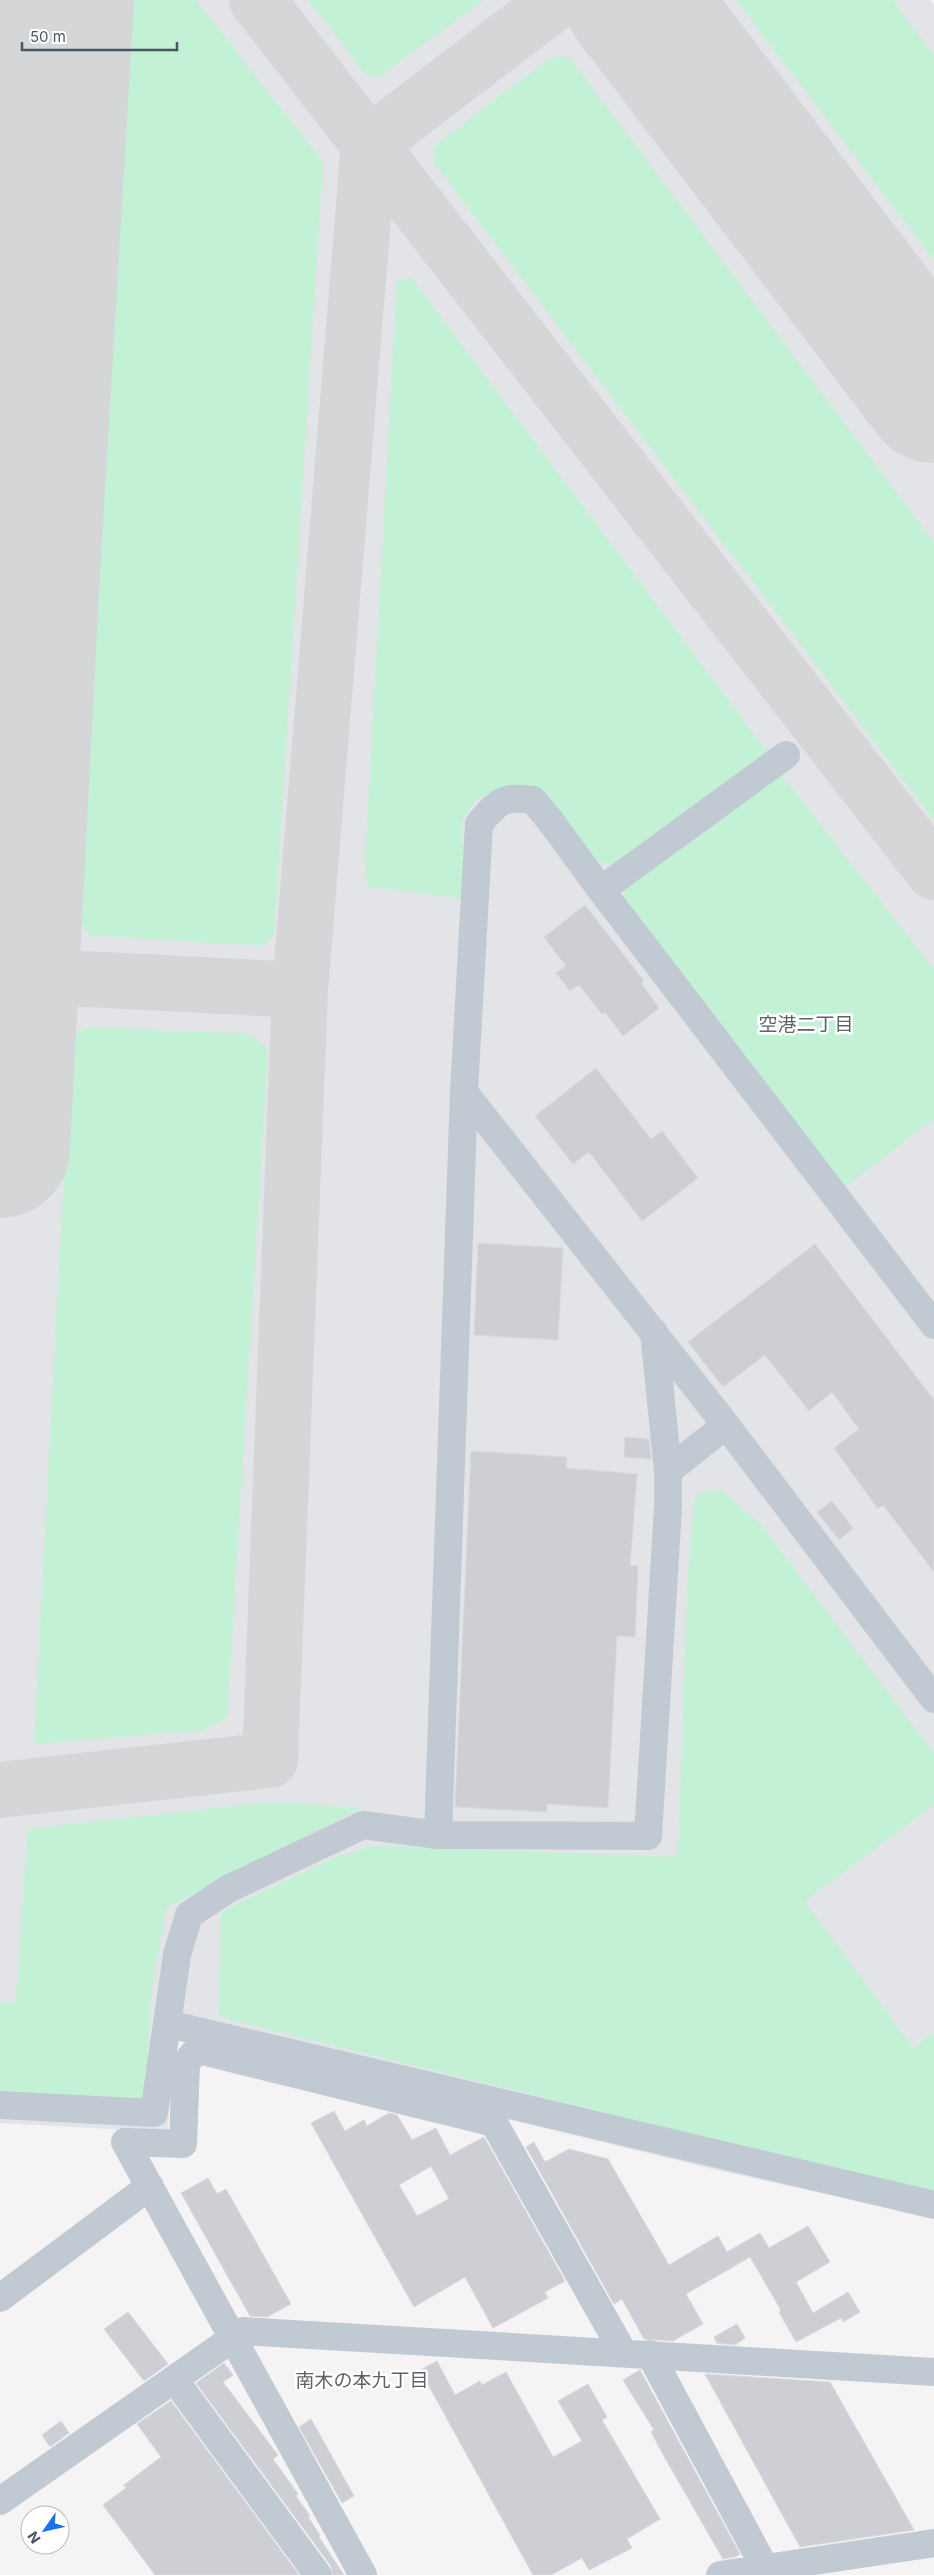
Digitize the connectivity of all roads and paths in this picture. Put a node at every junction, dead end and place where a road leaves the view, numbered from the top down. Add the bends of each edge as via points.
1 (786, 755) dead end
2 (601, 890) junction
3 (464, 1092) junction
4 (934, 1325) edge
5 (654, 1332) junction
6 (726, 1425) junction
7 (668, 1471) junction
8 (934, 1699) edge
9 (438, 1835) junction
10 (168, 2024) junction
11 (0, 2105) edge
12 (150, 2186) junction
13 (934, 2206) edge
14 (0, 2298) edge
15 (234, 2337) junction
16 (623, 2352) junction
17 (650, 2354) junction
18 (934, 2372) edge
19 (174, 2379) junction
20 (0, 2501) edge
21 (934, 2543) edge
22 (765, 2568) junction
23 (318, 2575) edge
24 (363, 2575) edge
25 (720, 2575) edge

1 - 2 street
2 - 3 street via 532,800 510,797 496,805 479,824
2 - 4 street
3 - 5 street
3 - 9 street
5 - 6 street
5 - 7 street
6 - 7 street
6 - 8 street
7 - 9 street via 648,1836
9 - 10 street via 363,1825 228,1889 189,1916 177,1955
10 - 11 street via 154,2113
10 - 13 street
12 - 14 street
12 - 15 street
12 - 16 street via 125,2142 183,2144 186,2064 192,2055 202,2051 494,2123
15 - 16 street via 243,2330
15 - 19 street
15 - 24 street
16 - 17 street
17 - 18 street
17 - 22 street
19 - 20 street
19 - 23 street
21 - 22 street
22 - 25 street

